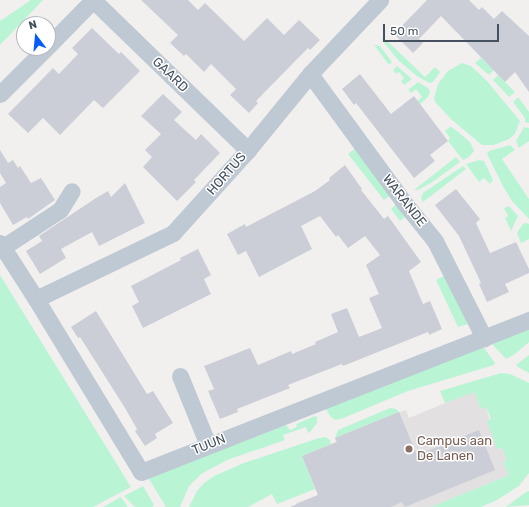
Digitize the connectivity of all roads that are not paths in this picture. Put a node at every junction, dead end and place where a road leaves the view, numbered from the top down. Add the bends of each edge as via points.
1 (93, 0) edge
2 (380, 0) edge
3 (56, 38) edge
4 (38, 56) edge
5 (310, 74) junction
6 (0, 94) edge
7 (248, 150) junction
8 (72, 191) dead end
9 (1, 245) edge
10 (36, 298) junction
11 (529, 320) edge
12 (484, 338) junction
13 (180, 376) dead end
14 (208, 445) junction

1 - 3 street
1 - 7 street, GAARD
2 - 5 street, HORTUS
4 - 6 street
5 - 7 street, HORTUS
5 - 12 street, WARANDE via 435,241
7 - 10 street, HORTUS via 173,233
8 - 9 street via 60,210
9 - 10 street, TUUN
10 - 14 street, TUUN via 141,472
11 - 12 street, TUUN
12 - 14 street, TUUN
13 - 14 street

